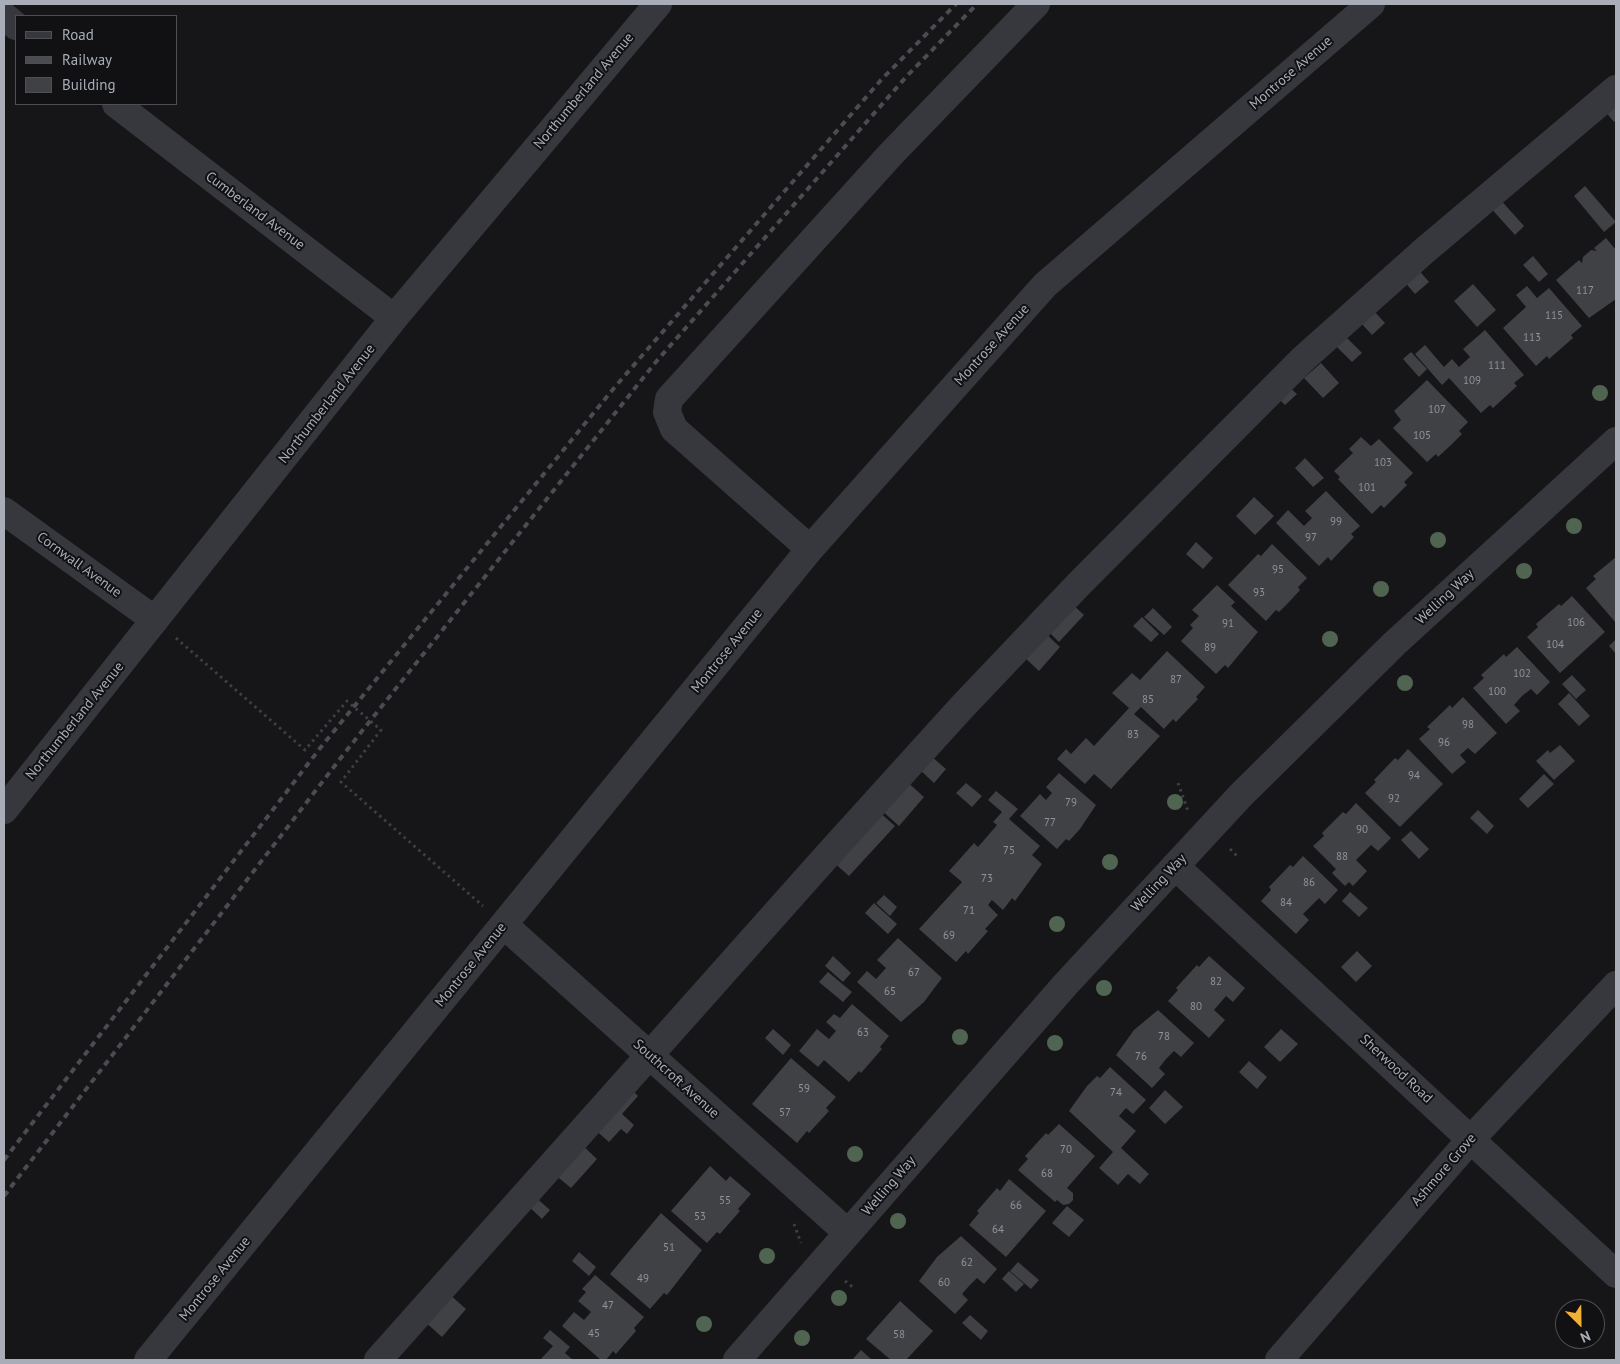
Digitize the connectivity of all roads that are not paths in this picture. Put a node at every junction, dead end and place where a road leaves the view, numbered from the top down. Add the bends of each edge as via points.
1 (1036, 4) edge
2 (1371, 4) edge
3 (647, 7) edge
4 (4, 16) edge
5 (15, 25) edge
6 (1616, 89) edge
7 (117, 105) edge
8 (394, 318) junction
9 (1616, 441) edge
10 (4, 511) edge
11 (810, 549) junction
12 (155, 620) junction
13 (4, 810) edge
14 (1175, 866) junction
15 (504, 925) junction
16 (1616, 985) edge
17 (651, 1056) junction
18 (1471, 1139) junction
19 (848, 1233) junction
20 (1616, 1274) edge
21 (148, 1360) edge
22 (378, 1360) edge
23 (737, 1360) edge
24 (1279, 1360) edge

1 - 11 street via 890,154 669,398 668,412 674,429
2 - 11 street, Montrose Avenue via 1045,285
3 - 8 street, Northumberland Avenue
4 - 5 street
6 - 17 street via 1395,277 1303,360 1183,479 962,706
7 - 8 street, Cumberland Avenue
8 - 12 street, Northumberland Avenue
9 - 14 street, Welling Way via 1394,644 1247,789
10 - 12 street, Cornwall Avenue
11 - 15 street, Montrose Avenue
12 - 13 street, Northumberland Avenue
14 - 18 street, Sherwood Road
14 - 19 street, Welling Way via 1060,990
15 - 17 street, Southcroft Avenue
15 - 21 street, Montrose Avenue
16 - 18 street, Ashmore Grove
17 - 19 street, Southcroft Avenue
17 - 22 street
18 - 20 street, Sherwood Road
18 - 24 street, Ashmore Grove
19 - 23 street, Welling Way

